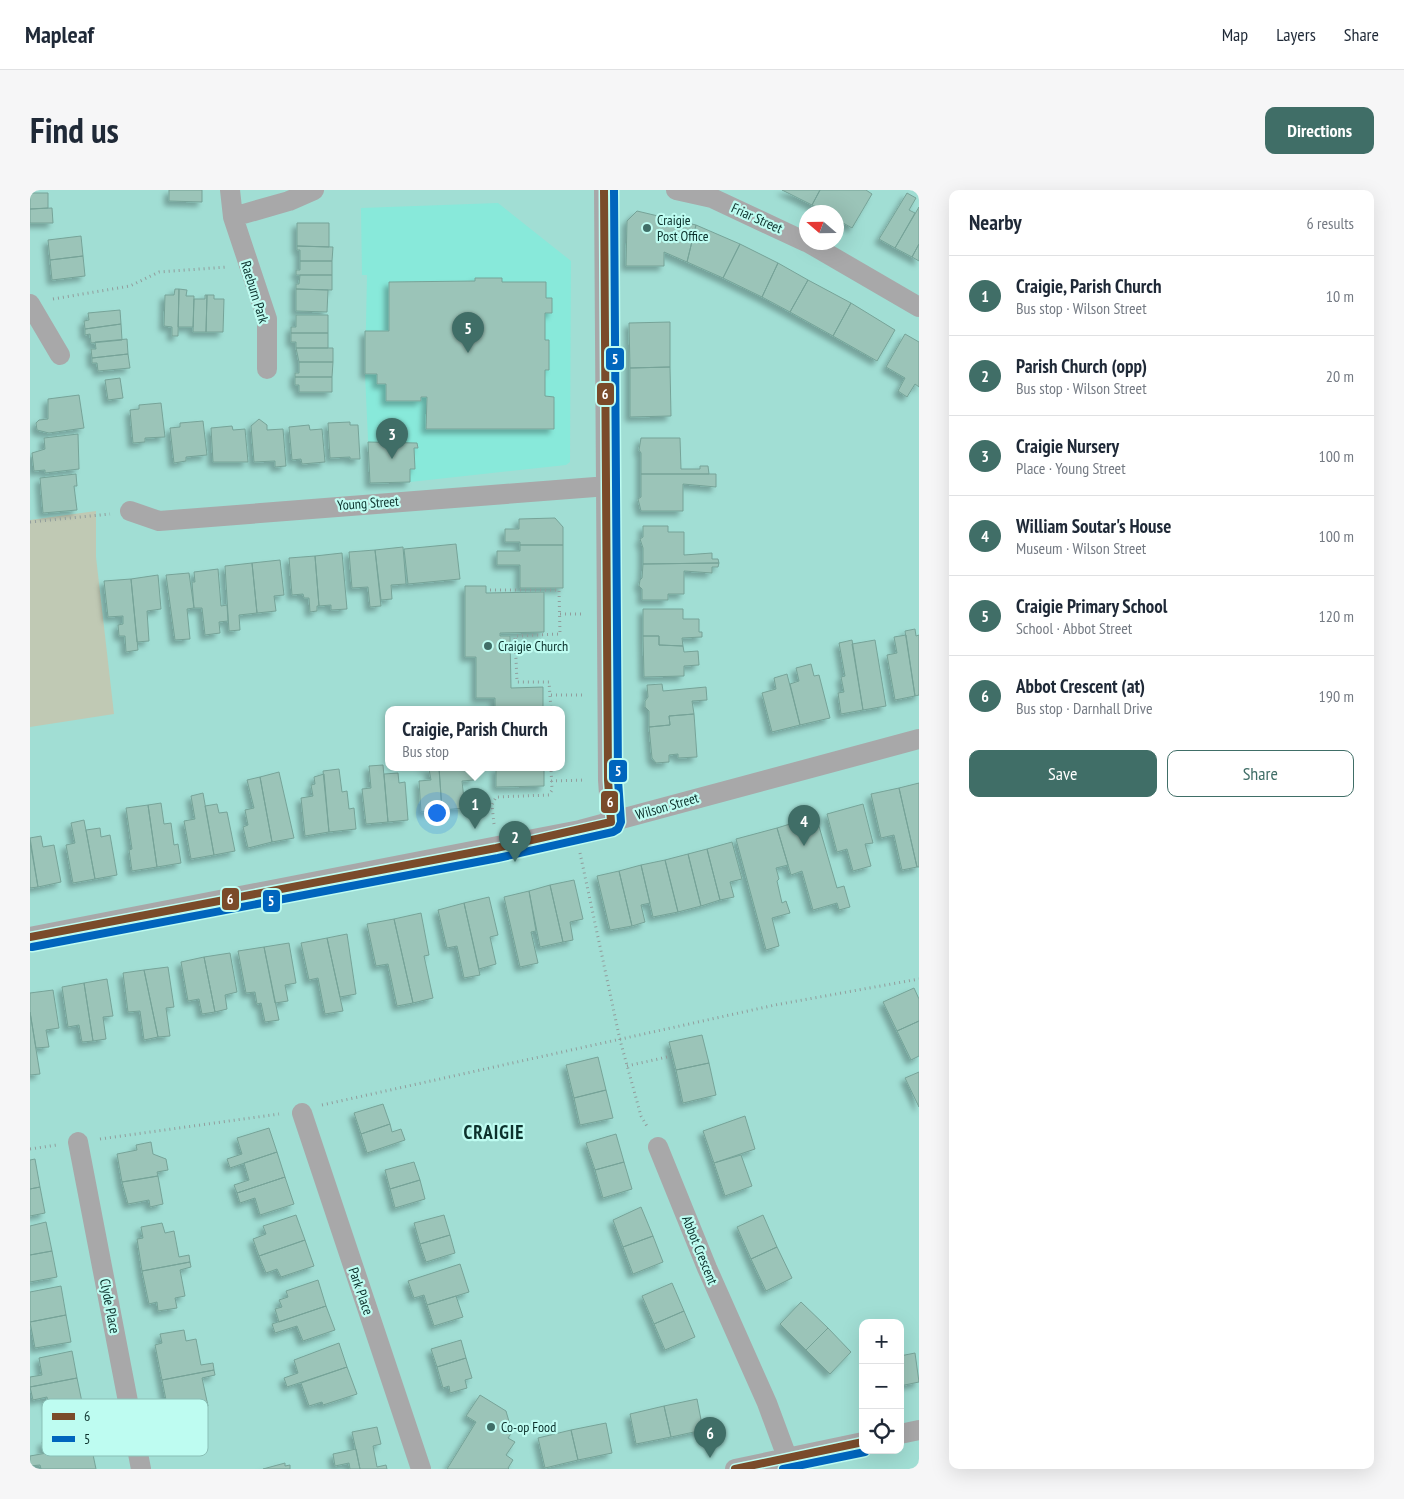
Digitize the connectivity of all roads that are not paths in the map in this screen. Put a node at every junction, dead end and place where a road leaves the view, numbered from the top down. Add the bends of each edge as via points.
1 (230, 190) edge
2 (314, 190) edge
3 (604, 190) edge
4 (676, 190) edge
5 (233, 217) junction
6 (799, 238) edge
7 (821, 250) edge
8 (39, 302) edge
9 (919, 307) edge
10 (60, 355) dead end
11 (267, 369) dead end
12 (608, 486) junction
13 (130, 511) road end
14 (919, 739) edge
15 (611, 822) junction
16 (30, 936) edge
17 (302, 1113) road end
18 (78, 1142) road end
19 (658, 1147) road end
20 (128, 1399) edge
21 (919, 1430) edge
22 (904, 1433) edge
23 (859, 1443) edge
24 (138, 1456) edge
25 (787, 1457) junction
26 (141, 1469) edge
27 (421, 1469) edge
28 (737, 1469) edge

1 - 5 street, Raeburn Park
2 - 5 street via 289,201
3 - 12 street
4 - 6 street, Friar Street via 712,198
5 - 11 street, Raeburn Park via 267,319
7 - 9 street, Friar Street
8 - 10 street
12 - 13 street, Young Street via 158,521
12 - 15 street via 608,780
14 - 15 street, Wilson Street
15 - 16 street, Wilson Street via 498,847
17 - 27 street, Park Place
18 - 20 street, Clyde Place
19 - 25 street, Abbot Crescent via 707,1268 760,1385
21 - 22 street
23 - 25 street
24 - 26 street, Clyde Place
25 - 28 street

